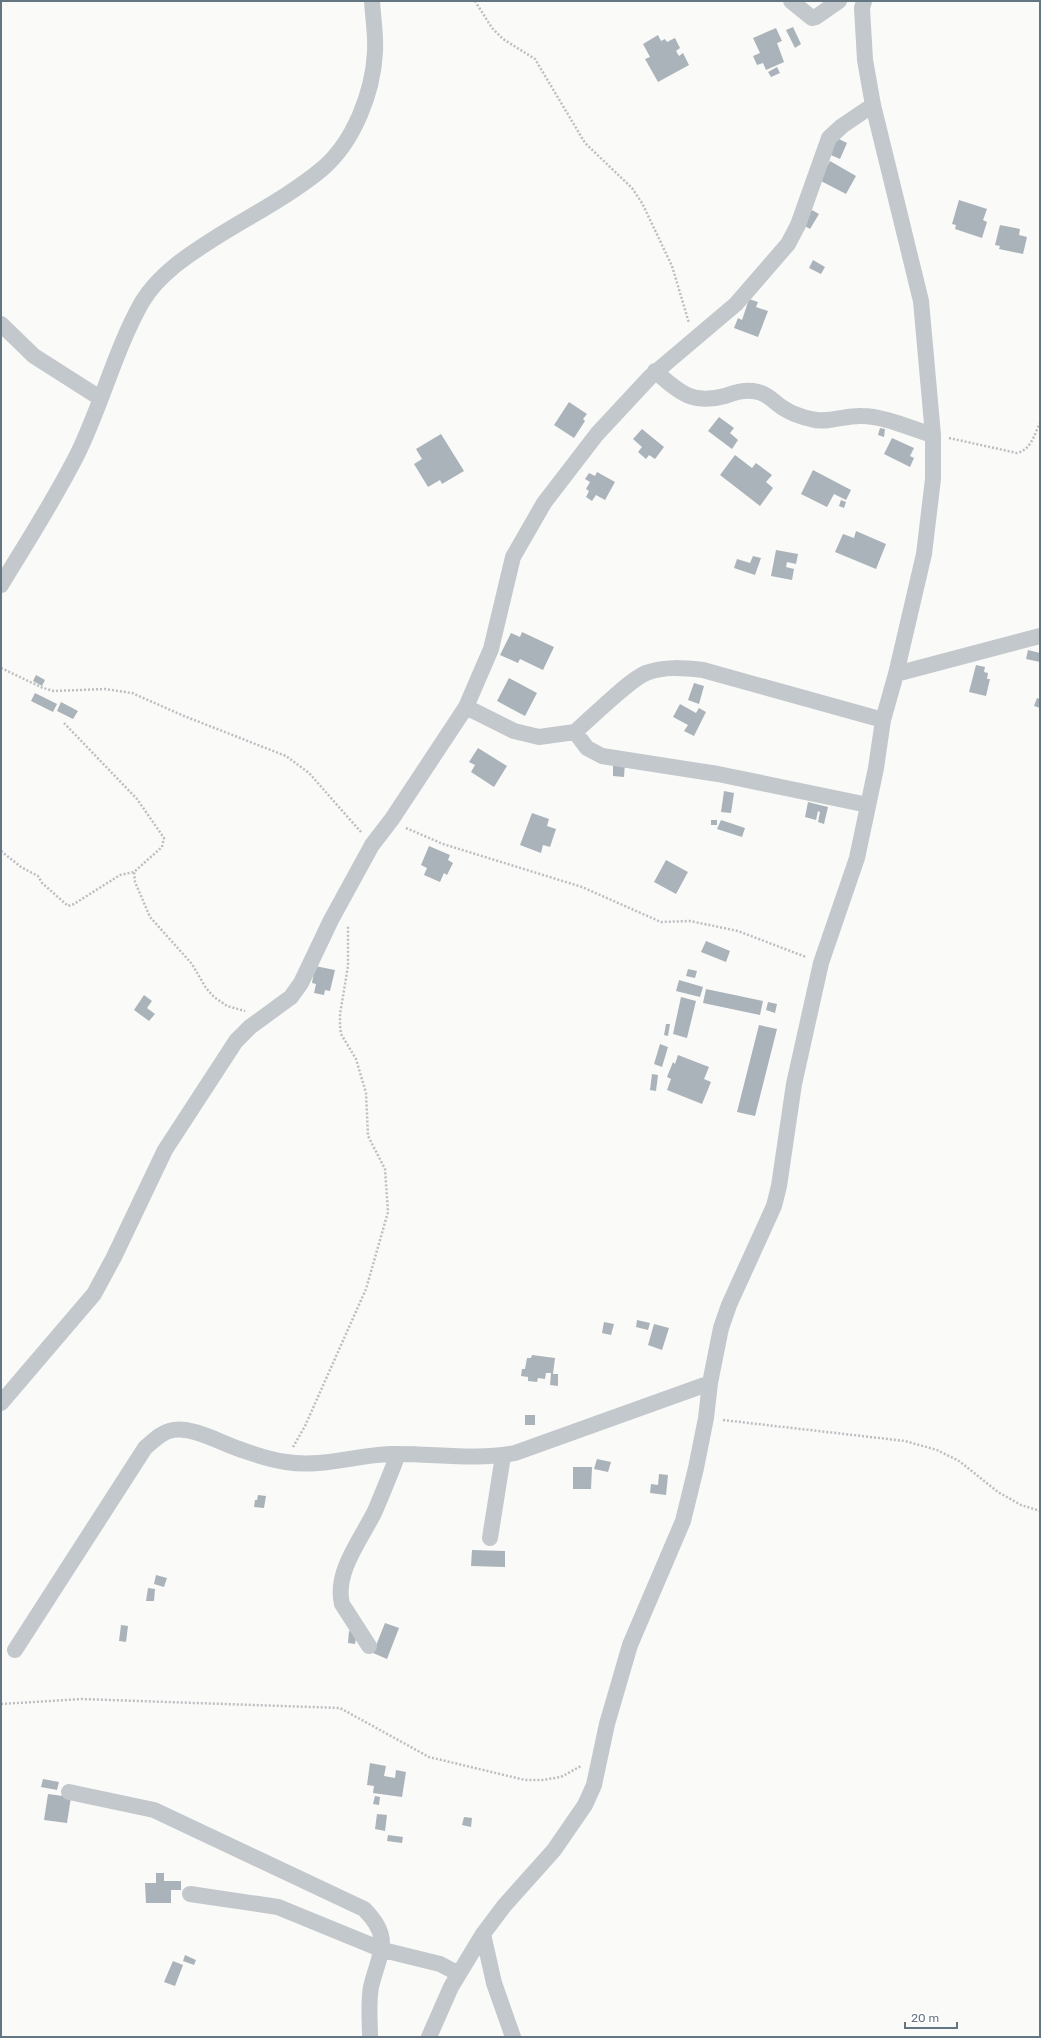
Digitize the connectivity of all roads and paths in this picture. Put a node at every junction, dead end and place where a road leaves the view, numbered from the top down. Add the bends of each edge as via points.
1 (372, 1) edge
2 (475, 1) edge
3 (790, 1) edge
4 (839, 1) edge
5 (864, 1) edge
6 (873, 105) junction
7 (1, 324) edge
8 (694, 338) junction
9 (655, 371) junction
10 (100, 398) junction
11 (1040, 423) edge
12 (933, 435) junction
13 (1, 585) edge
14 (1040, 636) edge
15 (1, 668) edge
16 (896, 674) junction
17 (466, 707) junction
18 (883, 720) junction
19 (64, 723) dead end
20 (575, 732) junction
21 (868, 805) junction
22 (392, 819) junction
23 (372, 845) junction
24 (1, 851) edge
25 (134, 872) junction
26 (348, 924) dead end
27 (821, 963) junction
28 (273, 1011) junction
29 (710, 1383) junction
30 (1, 1403) edge
31 (706, 1418) junction
32 (398, 1454) junction
33 (503, 1456) junction
34 (285, 1462) junction
35 (1040, 1511) edge
36 (490, 1538) dead end
37 (369, 1646) dead end
38 (15, 1650) dead end
39 (1, 1704) edge
40 (601, 1755) junction
41 (69, 1792) dead end
42 (190, 1894) dead end
43 (483, 1934) junction
44 (383, 1950) junction
45 (458, 1974) junction
46 (370, 2037) edge
47 (429, 2037) edge
48 (513, 2037) edge

1 - 10 street via 375,51 372,74 357,119 344,144 323,168 304,182 188,255 166,273 143,302
2 - 8 path via 492,28 535,59 585,143 632,188 642,203 672,266
3 - 4 street via 812,18
5 - 6 street via 862,8 865,60
6 - 8 street via 829,138 798,225 788,244 736,304
6 - 12 street via 920,301
7 - 10 street via 34,356
8 - 9 street
9 - 12 street via 675,388 696,400 712,400 740,391 758,392 765,394 783,408 813,420 863,416
9 - 17 street via 597,434 536,516 513,557 490,649
10 - 13 street via 78,452
11 - 12 path via 1028,448 1017,453
12 - 16 street via 933,480 924,554
14 - 16 street
15 - 23 path via 54,691 105,689 132,693 286,756 308,774
16 - 18 street
17 - 20 street via 514,731 539,737
17 - 22 street
18 - 20 street via 703,670 676,667 645,673
18 - 21 street
19 - 25 path via 137,799 164,838 162,847
20 - 21 street via 587,748 602,756 718,774
21 - 27 street via 857,858
22 - 23 street
22 - 27 path via 443,844 582,887 661,922 690,921 738,931
23 - 28 street via 331,920 301,983 291,997
24 - 25 path via 21,867 38,876 68,906 120,875
25 - 28 path via 134,882 150,917 192,964 214,997 227,1006 243,1011
26 - 34 path via 348,966 340,1014 341,1034 356,1059 366,1094 368,1136 384,1169 388,1212 366,1289 305,1426
27 - 29 street via 794,1084 774,1206 729,1305 721,1328
28 - 30 street via 250,1027 236,1041 165,1150 94,1294
29 - 31 street
29 - 33 street via 515,1454
31 - 35 path via 905,1441 930,1448 959,1461 998,1492 1021,1505
31 - 40 street via 683,1521 630,1645 607,1724
32 - 33 street
32 - 34 street via 319,1464
32 - 37 street via 375,1511 345,1568 341,1586 342,1604
33 - 36 street
34 - 38 street via 186,1430 174,1429 156,1437 145,1448
39 - 40 path via 81,1699 340,1708 429,1756 525,1780 561,1777
40 - 43 street via 594,1785 554,1850 504,1906
41 - 44 street via 154,1810 364,1909 380,1933
42 - 44 street via 278,1907
43 - 45 street
43 - 48 street via 494,1983
44 - 45 street via 440,1964
44 - 46 street via 371,1988
45 - 47 street

